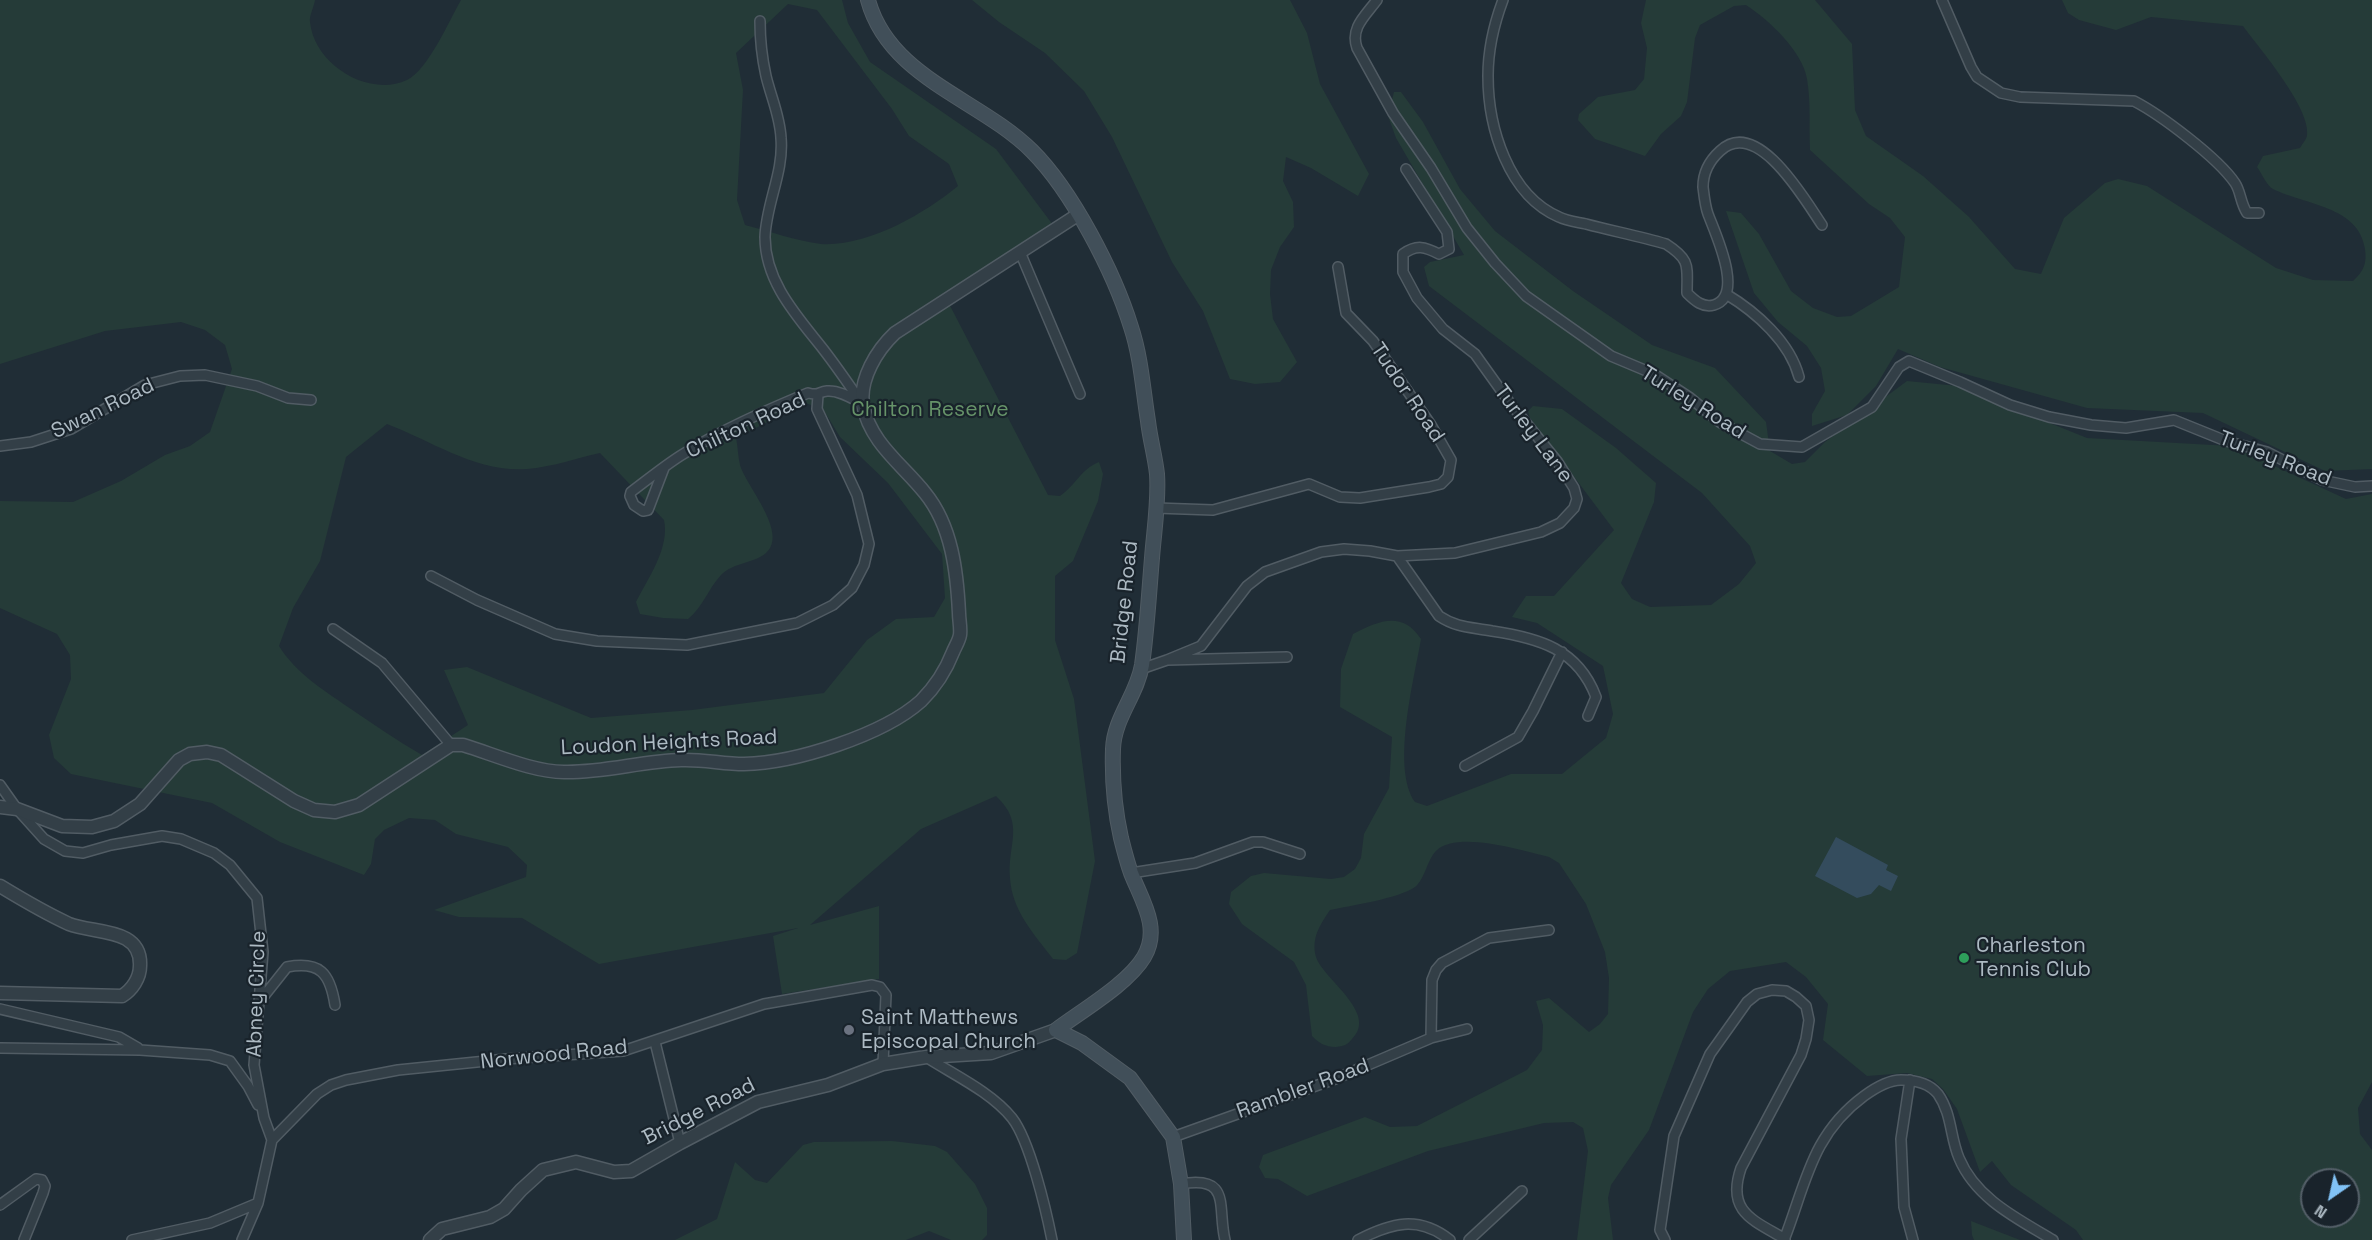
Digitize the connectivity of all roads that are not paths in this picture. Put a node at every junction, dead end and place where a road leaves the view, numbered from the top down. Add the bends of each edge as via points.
1 (868, 0) edge
2 (1377, 0) edge
3 (1503, 0) edge
4 (1942, 0) edge
5 (760, 21) dead end
6 (1406, 170) dead end
7 (2259, 213) dead end
8 (1079, 214) junction
9 (1822, 225) dead end
10 (1020, 252) junction
11 (1338, 267) dead end
12 (1726, 294) junction
13 (1799, 377) dead end
14 (1080, 394) dead end
15 (818, 395) junction
16 (311, 400) dead end
17 (863, 405) junction
18 (0, 446) edge
19 (664, 468) junction
20 (2372, 486) edge
21 (1156, 508) junction
22 (1397, 556) junction
23 (431, 576) dead end
24 (333, 629) dead end
25 (1562, 652) junction
26 (1287, 657) dead end
27 (1167, 660) junction
28 (1141, 669) junction
29 (1588, 716) dead end
30 (451, 745) junction
31 (1465, 766) dead end
32 (0, 785) edge
33 (0, 807) edge
34 (17, 809) junction
35 (1300, 854) dead end
36 (1131, 873) junction
37 (0, 886) edge
38 (1549, 930) dead end
39 (0, 993) edge
40 (259, 1002) junction
41 (335, 1005) dead end
42 (0, 1009) edge
43 (1467, 1029) dead end
44 (1056, 1030) junction
45 (1431, 1038) junction
46 (655, 1042) junction
47 (0, 1048) edge
48 (140, 1050) junction
49 (926, 1057) junction
50 (883, 1064) junction
51 (1910, 1080) junction
52 (264, 1118) junction
53 (1173, 1137) junction
54 (272, 1140) junction
55 (680, 1143) junction
56 (1181, 1184) junction
57 (1522, 1191) dead end
58 (258, 1203) junction
59 (0, 1205) edge
60 (24, 1240) edge
61 (132, 1240) edge
62 (242, 1240) edge
63 (430, 1240) edge
64 (1052, 1240) edge
65 (1184, 1240) edge
66 (1225, 1240) edge
67 (1358, 1240) edge
68 (1450, 1240) edge
69 (1469, 1240) edge
70 (1665, 1240) edge
71 (1785, 1240) edge
72 (1913, 1240) edge
73 (2053, 1240) edge

1 - 8 main road via 887,37 906,60 922,75 1023,142 1046,166
2 - 20 street, Turley Road via 1353,38 1393,113 1467,228 1495,263 1526,296 1611,356 1654,375 1721,423 1760,444 1802,447 1872,407 1899,367 1909,361 2010,405 2049,417 2126,428 2174,420 2267,452 2322,480 2355,487
3 - 12 street via 1490,49 1489,86 1496,134 1522,186 1535,201 1559,217 1666,244 1681,254 1688,272 1687,293 1696,302 1708,307 1719,304
4 - 7 street via 1977,77 2001,93 2020,97 2134,101 2150,109 2223,167 2237,186 2240,203 2247,213
5 - 17 street via 760,45 781,138 767,218 766,256 791,308
6 - 22 street, Turley Lane via 1447,232 1449,249 1439,254 1412,248 1403,254 1403,272 1417,298 1443,329 1475,354 1565,473 1577,499 1560,523 1541,532 1455,553
8 - 10 street, Loudon Heights Road
8 - 21 main road, Bridge Road via 1132,330 1157,476
9 - 12 street via 1772,157 1743,144 1726,145 1710,160 1703,187 1728,277
10 - 14 street
10 - 17 street, Loudon Heights Road via 886,342 867,375
11 - 21 street, Tudor Road via 1346,313 1373,341 1431,425 1451,460 1448,477 1441,484 1360,498 1340,497 1309,484 1213,510
12 - 13 street via 1742,303 1778,337 1795,361
15 - 17 street, Chilton Road via 826,391 847,395
15 - 19 street, Chilton Road via 808,393 726,430
15 - 23 street via 817,409 857,495 869,544 852,588 833,605 804,620 777,629 687,645 597,641 555,634
16 - 18 street, Swan Road via 288,398 257,386 205,375 180,376 145,385 71,429 31,442
17 - 30 street, Loudon Heights Road via 873,433 938,512 955,565 960,636 945,671 921,701 883,727 842,744 745,764 682,759 563,772
19 - 19 street, Chilton Road via 648,510 643,511 634,505 631,492
21 - 28 main road, Bridge Road
22 - 25 street via 1439,616 1448,622 1516,635
22 - 27 street, Turley Lane via 1344,549 1321,552 1265,572 1247,586 1201,646
24 - 30 street via 382,663
25 - 29 street via 1591,683 1596,697
25 - 31 street via 1518,737
26 - 27 street
27 - 28 street
28 - 36 main road, Bridge Road via 1115,730 1113,749 1121,837
30 - 34 street via 359,805 335,812 314,810 294,801 221,755 207,752 179,760 140,804 114,821 92,827 62,826
32 - 34 street, Abney Circle
33 - 34 street
34 - 40 street, Abney Circle via 44,839 65,851 83,853 162,836 181,839 214,853 257,898 263,951
35 - 36 street via 1253,842 1195,863
36 - 44 main road, Bridge Road via 1146,903 1152,927 1148,949 1122,981
37 - 39 street via 38,910 73,925 125,937 138,948 141,957 137,979 122,996
38 - 45 street via 1490,938 1442,963 1432,980
40 - 41 street via 286,967 301,964 326,973
40 - 52 street, Abney Circle via 254,1065
42 - 48 street via 119,1037
43 - 45 street, Rambler Road
44 - 49 street, Bridge Road via 991,1053
44 - 53 main road via 1082,1043 1130,1078
45 - 53 street, Rambler Road via 1335,1079
46 - 50 street, Norwood Road via 764,1004 872,985 880,987 886,995
46 - 54 street, Norwood Road via 623,1051 398,1070 346,1080 317,1094
46 - 55 street
47 - 48 street, Abney Circle
48 - 52 street, Abney Circle via 210,1055 230,1061
49 - 50 street, Bridge Road
49 - 64 street via 992,1099 1013,1119 1044,1201
50 - 55 street, Bridge Road via 828,1086 758,1102
51 - 71 street via 1896,1080 1875,1088 1850,1108 1822,1141 1807,1172
51 - 72 street via 1902,1139 1904,1207
51 - 73 street via 1925,1084 1936,1093 1948,1113 1958,1157 1971,1180 2002,1210
52 - 54 street, Abney Circle
53 - 56 main road
54 - 58 street
55 - 63 street, Bridge Road via 631,1171 614,1173 576,1162 543,1170 504,1209 490,1217 442,1229
56 - 65 main road
56 - 66 street via 1203,1182 1218,1191 1223,1204 1221,1225
57 - 69 street
58 - 61 street via 210,1222
58 - 62 street
59 - 60 street via 36,1179 42,1180 43,1193
67 - 68 street via 1401,1223 1422,1225
70 - 71 street via 1660,1230 1674,1136 1710,1054 1747,1002 1772,990 1796,997 1806,1006 1809,1020 1801,1055 1740,1168 1738,1205 1746,1215

